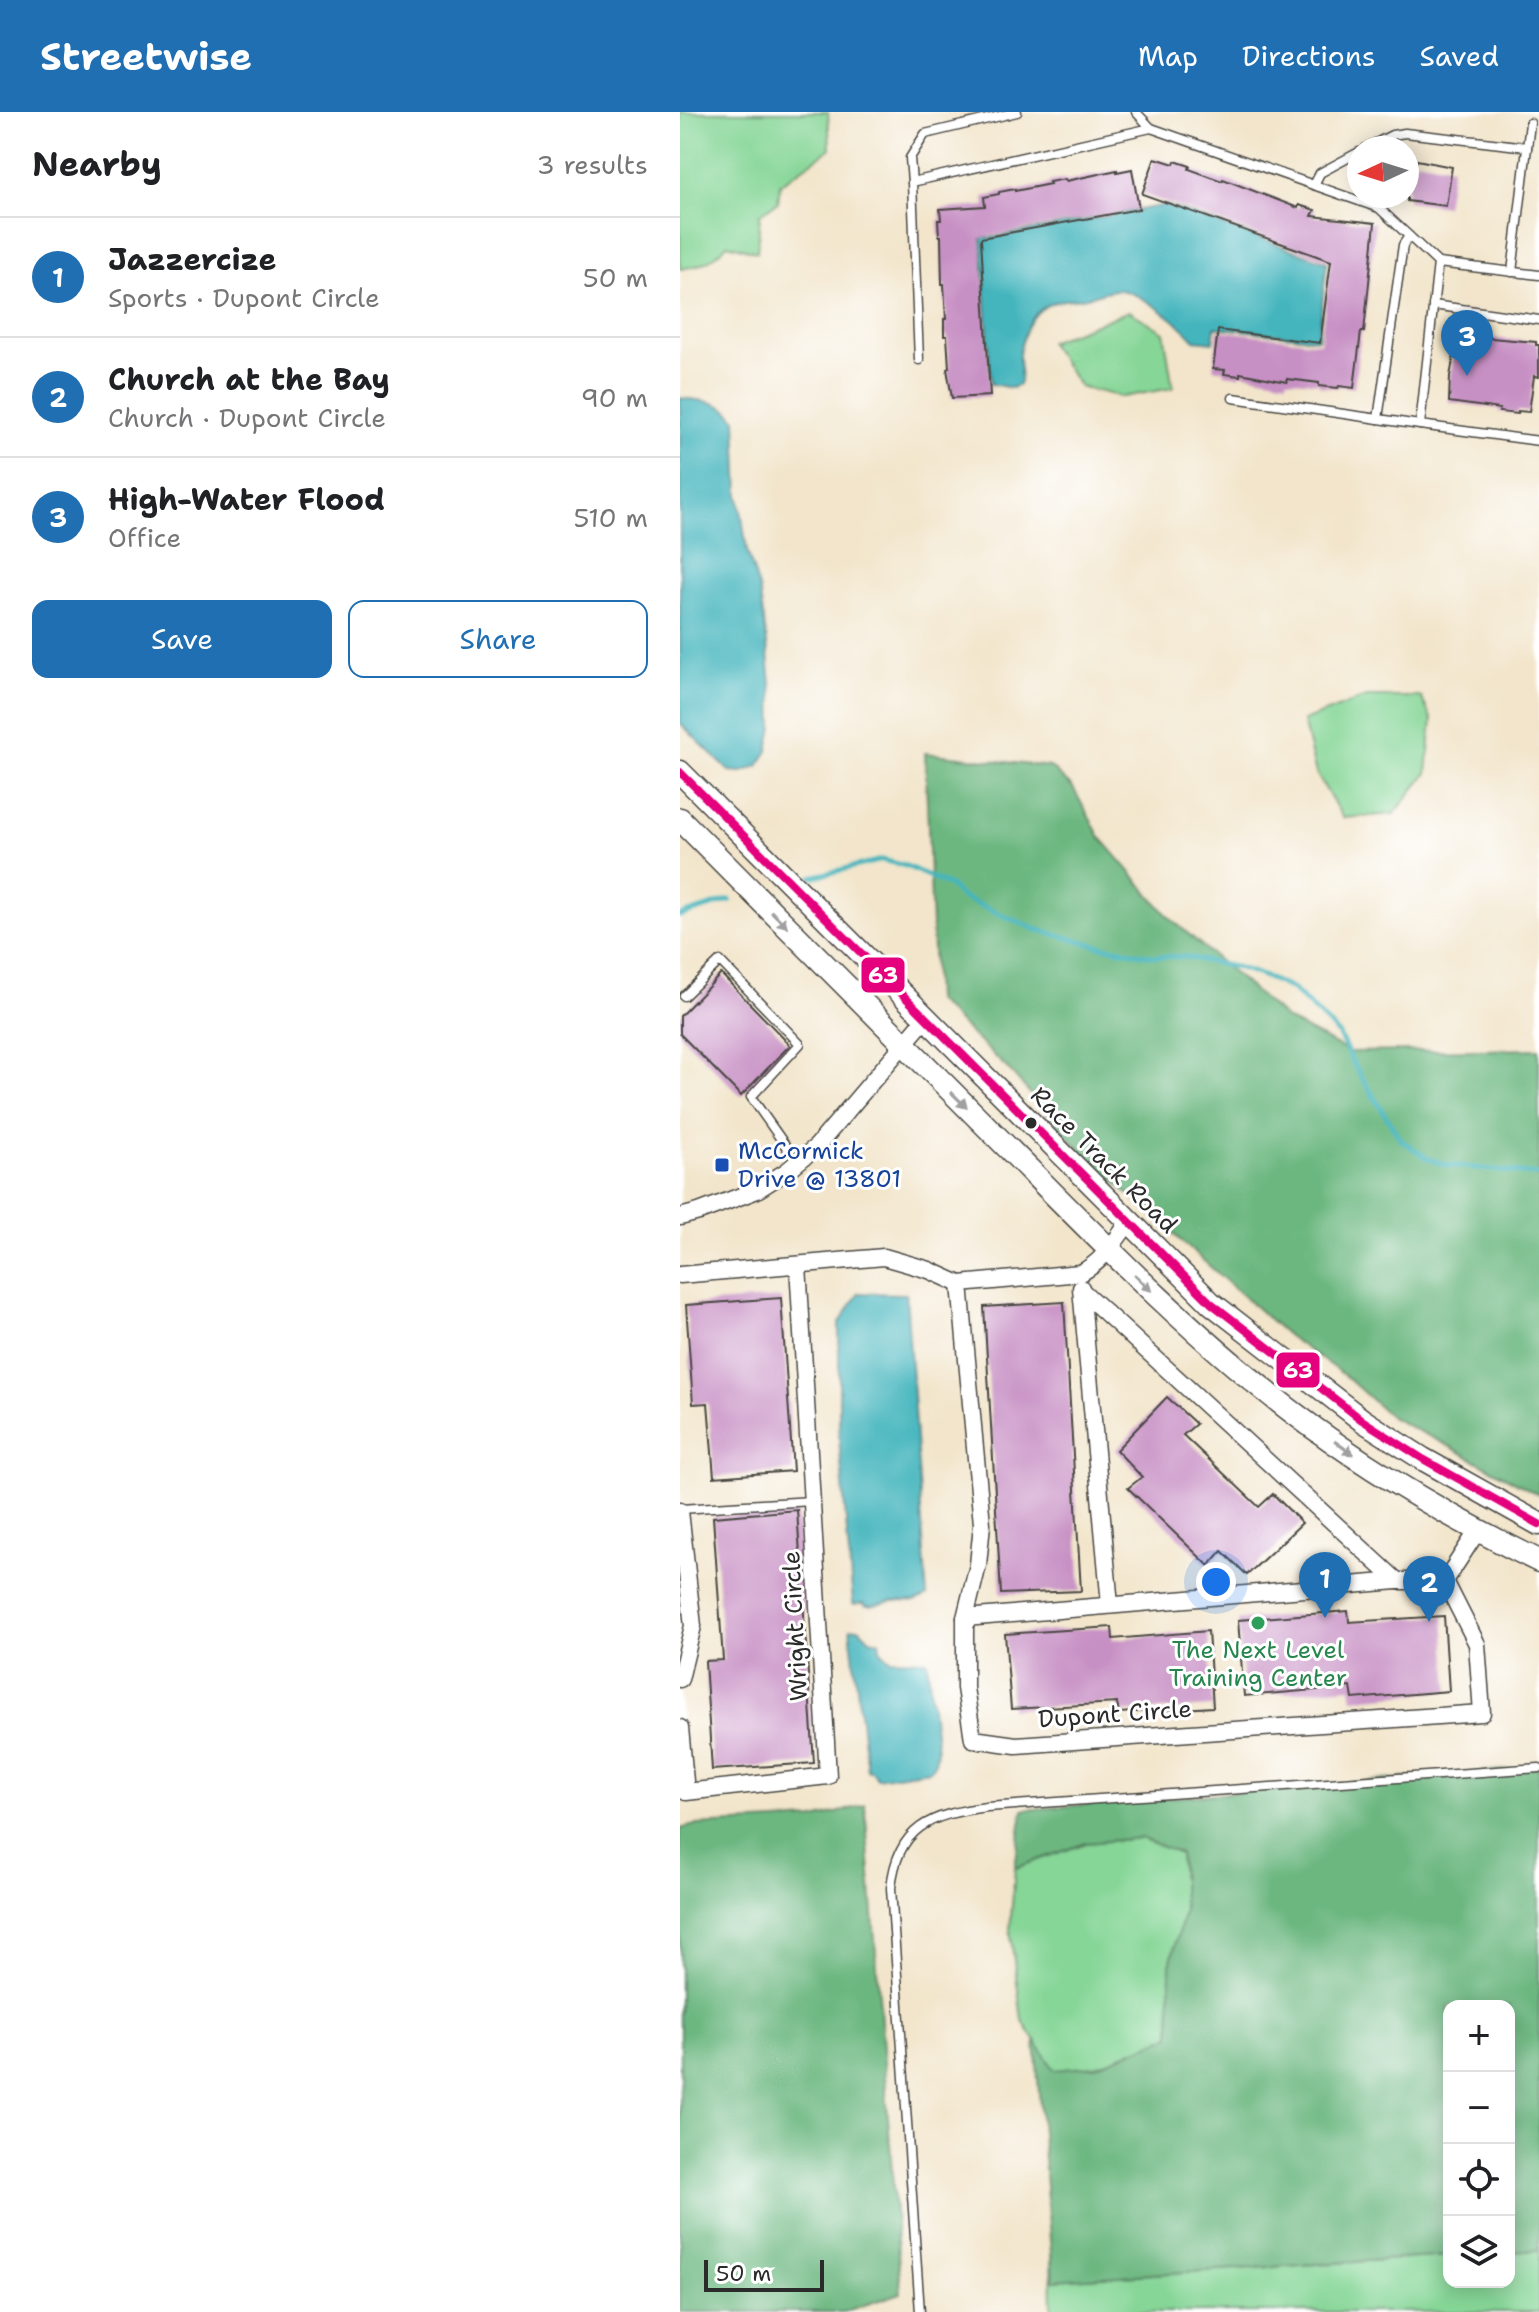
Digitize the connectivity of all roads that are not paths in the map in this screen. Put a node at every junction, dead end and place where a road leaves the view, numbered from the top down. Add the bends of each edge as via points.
1 (1017, 112) edge
2 (1136, 112) edge
3 (1530, 123) dead end
4 (1151, 128) junction
5 (1390, 136) edge
6 (1527, 147) junction
7 (1347, 158) edge
8 (912, 182) junction
9 (1314, 185) junction
10 (1409, 236) junction
11 (1438, 263) junction
12 (1512, 272) junction
13 (1539, 275) edge
14 (1433, 305) junction
15 (1539, 320) edge
16 (919, 360) dead end
17 (1233, 398) dead end
18 (1378, 419) junction
19 (1420, 425) junction
20 (1539, 441) edge
21 (680, 772) edge
22 (680, 819) edge
23 (684, 996) dead end
24 (926, 1018) junction
25 (904, 1044) junction
26 (798, 1162) junction
27 (680, 1217) edge
28 (1129, 1222) junction
29 (1109, 1250) junction
30 (798, 1265) junction
31 (1080, 1273) junction
32 (680, 1275) edge
33 (960, 1284) junction
34 (1082, 1291) junction
35 (812, 1501) junction
36 (680, 1510) edge
37 (1539, 1524) edge
38 (1478, 1530) junction
39 (1539, 1561) edge
40 (1397, 1581) junction
41 (1445, 1581) junction
42 (1110, 1605) junction
43 (965, 1618) junction
44 (680, 1679) edge
45 (680, 1728) edge
46 (1539, 1768) edge
47 (920, 2312) edge

1 - 8 lane via 925,134 910,158
2 - 4 lane
3 - 6 lane
4 - 8 lane
4 - 9 lane
5 - 6 lane via 1405,133
6 - 12 lane
7 - 9 lane via 1320,173
8 - 16 lane
9 - 10 lane via 1379,208
10 - 11 lane
10 - 18 lane via 1403,245
11 - 12 lane
11 - 14 lane
12 - 13 lane
14 - 15 lane
14 - 19 lane
17 - 18 lane
18 - 19 lane
19 - 20 lane
21 - 24 main road, Race Track Road
22 -> 25 main road
23 - 26 lane via 720,961 800,1044 751,1097
24 - 25 street
24 - 28 main road, Race Track Road
25 - 26 street
25 -> 29 main road
26 - 27 street via 757,1190
28 - 29 street
28 - 37 main road, Race Track Road via 1211,1303 1362,1420
29 - 31 street
29 -> 38 main road via 1291,1411 1365,1463
30 - 32 street
30 - 33 street via 884,1257
30 - 35 street, Wright Circle
31 - 33 street
31 - 34 street
33 - 43 street, Dupont Circle via 982,1524
34 - 40 street
34 - 42 street
35 - 36 lane
35 - 45 street, Wright Circle via 828,1776 686,1792
36 - 44 street via 693,1626
38 - 39 main road
38 - 41 street
40 - 41 street
40 - 42 street
41 - 43 street, Dupont Circle via 1477,1644 1482,1713 1016,1745 973,1739 965,1688
42 - 43 street
46 - 47 lane via 987,1807 948,1813 916,1828 897,1858 891,1888

